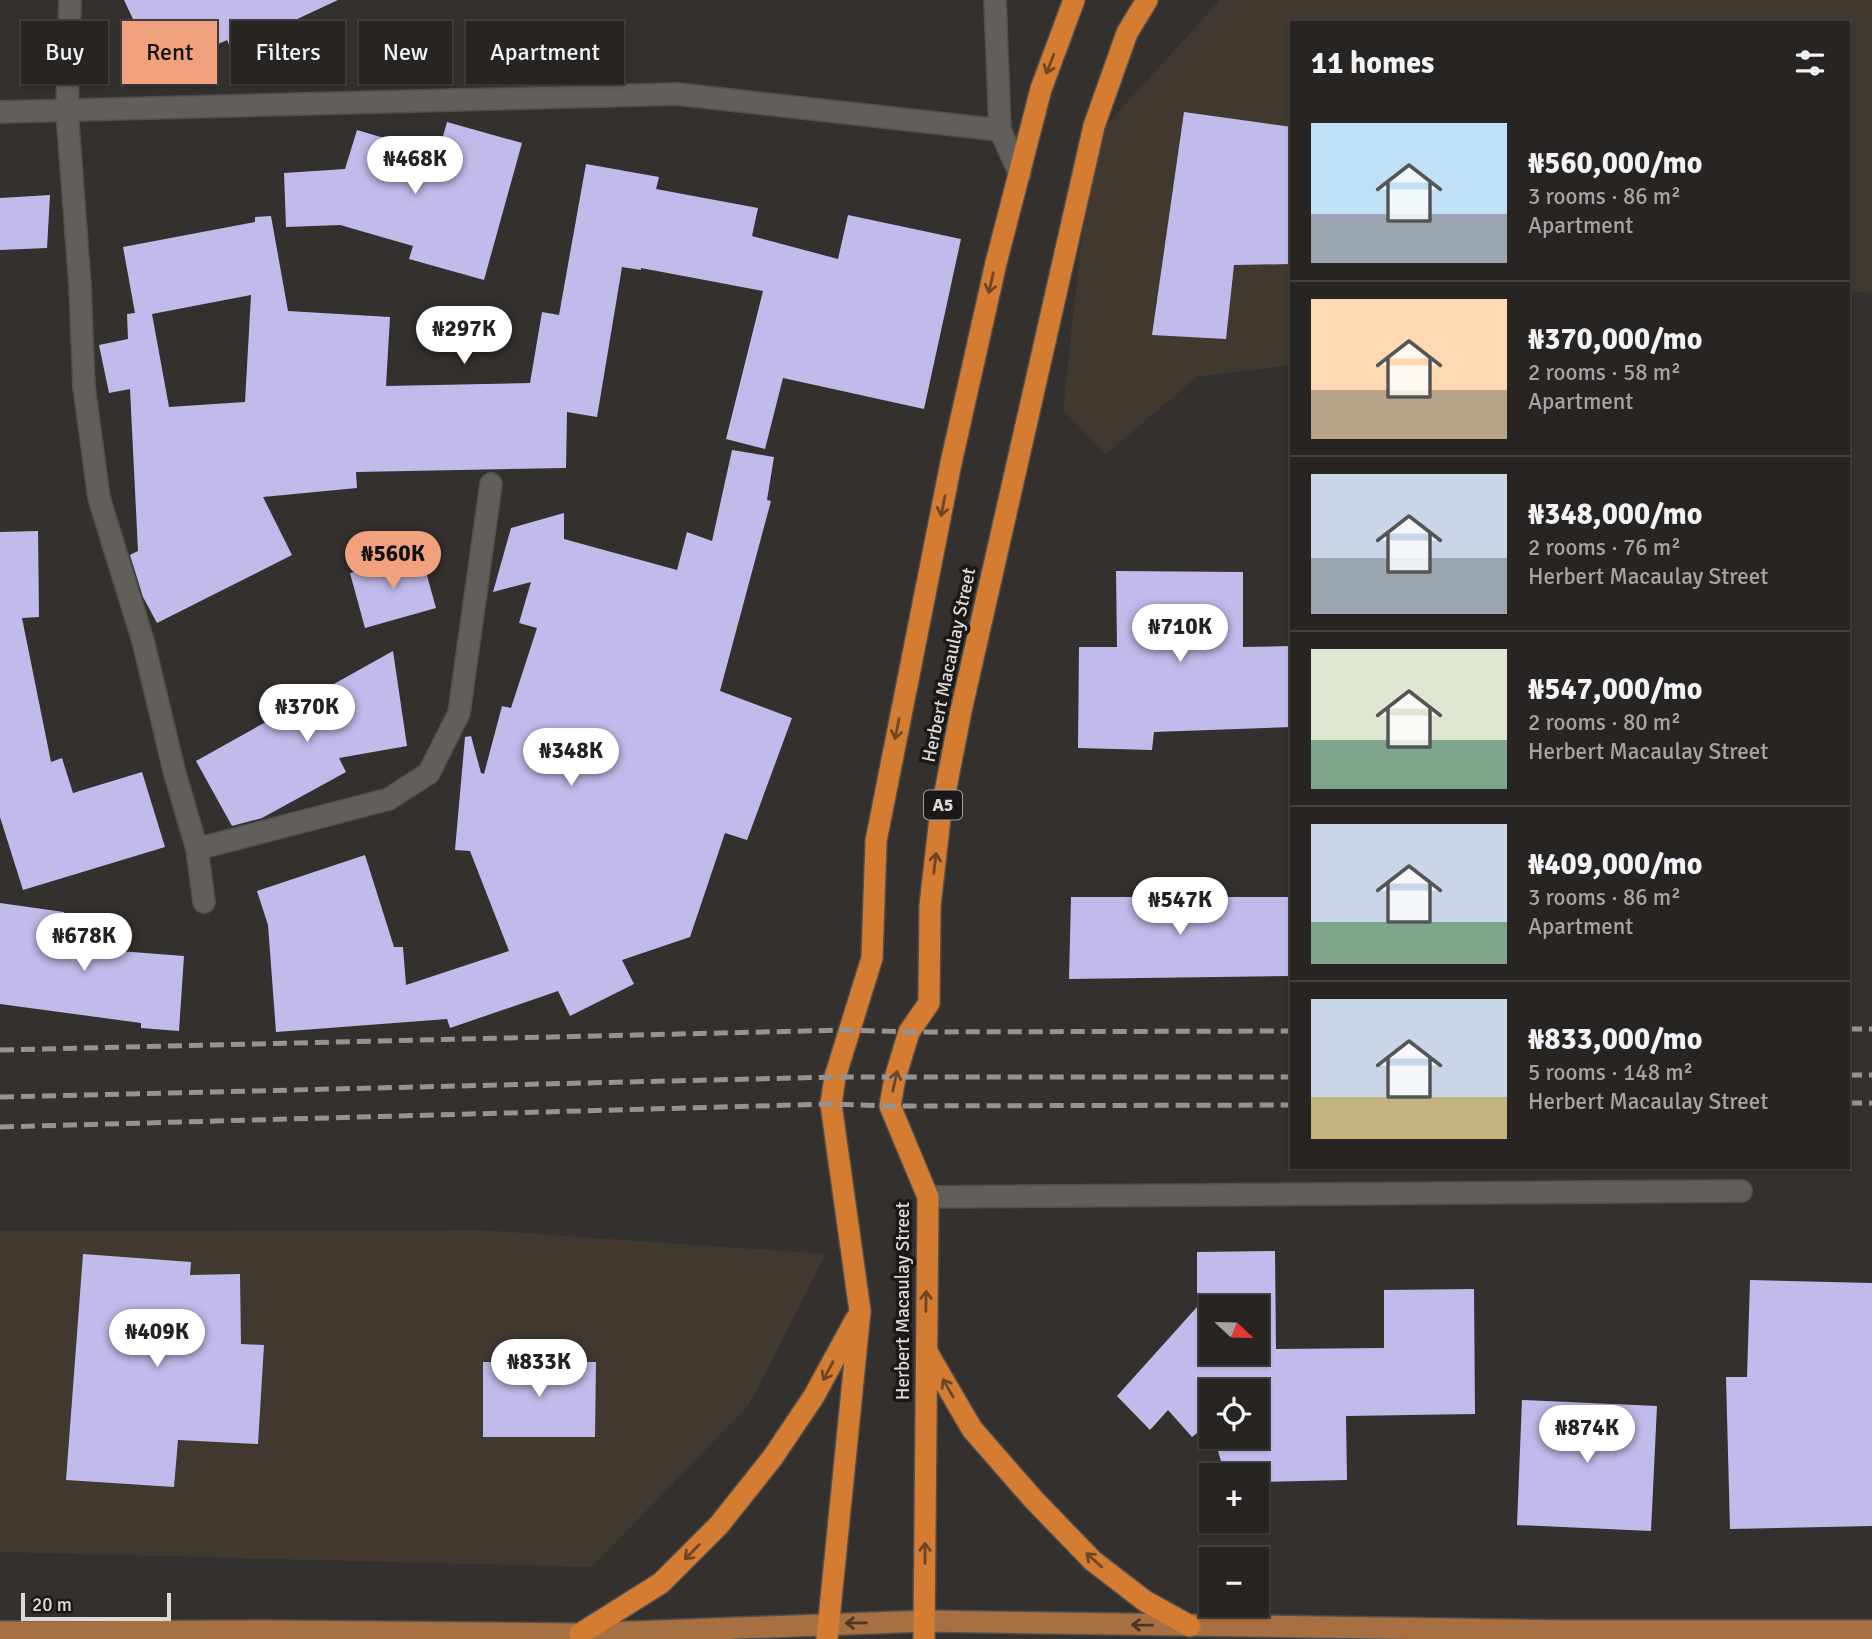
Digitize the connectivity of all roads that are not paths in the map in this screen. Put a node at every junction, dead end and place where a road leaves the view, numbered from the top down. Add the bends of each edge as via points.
1 (71, 0) edge
2 (995, 0) edge
3 (1074, 0) edge
4 (1147, 0) edge
5 (67, 111) junction
6 (0, 112) edge
7 (1000, 130) junction
8 (1020, 174) junction
9 (491, 484) dead end
10 (197, 849) junction
11 (204, 902) dead end
12 (1741, 1191) dead end
13 (928, 1197) junction
14 (860, 1311) junction
15 (926, 1350) junction
16 (1191, 1626) junction
17 (924, 1630) edge
18 (827, 1631) edge
19 (1872, 1631) edge
20 (0, 1632) edge
21 (580, 1634) junction

1 - 5 street
2 - 7 street
3 -> 8 highway, Herbert Macaulay Street via 1041,89
13 -> 4 highway, Herbert Macaulay Street / A5 via 890,1107 909,1032 929,1003 930,906 940,818 1094,126 1127,33
5 - 6 street
5 - 7 street via 677,94
5 - 10 street via 84,387 99,498 143,641
7 - 8 street
8 -> 14 highway, Herbert Macaulay Street via 951,463 876,841 872,958 831,1104
9 - 10 street via 459,713 429,773 389,799
10 - 11 street
12 - 13 street
15 -> 13 highway, Herbert Macaulay Street / A5
14 - 18 highway, Herbert Macaulay Street
14 -> 21 highway via 814,1396 719,1525 661,1583
16 -> 15 highway via 1145,1601 1093,1561 1034,1500 972,1430
17 -> 15 highway, Herbert Macaulay Street / A5
16 -> 17 main road
16 - 19 main road
17 -> 18 main road
18 - 21 main road
20 - 21 main road

